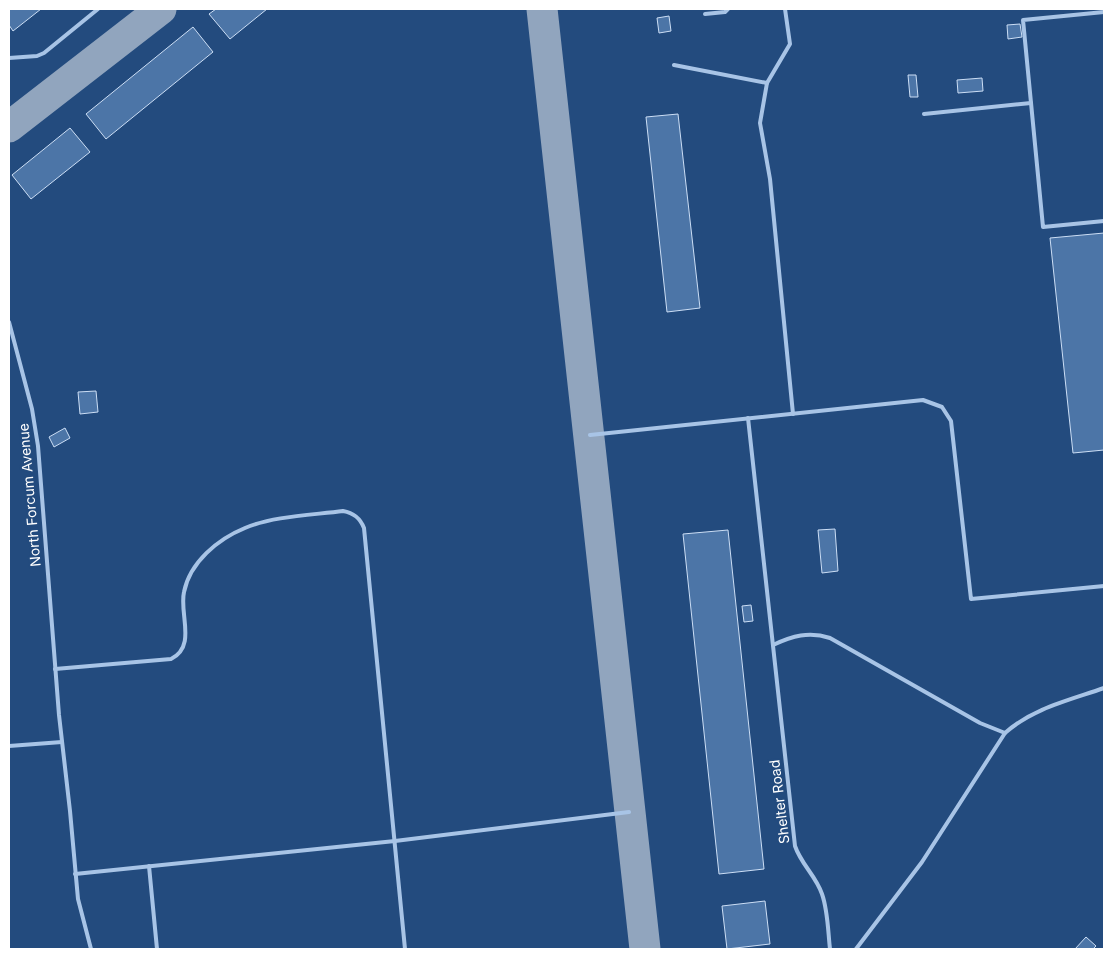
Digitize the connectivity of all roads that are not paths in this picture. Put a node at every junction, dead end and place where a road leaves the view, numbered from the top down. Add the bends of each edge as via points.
1 (98, 9) edge
2 (728, 9) edge
3 (785, 9) edge
4 (1104, 12) edge
5 (705, 14) dead end
6 (9, 58) edge
7 (674, 65) dead end
8 (768, 83) junction
9 (1031, 103) junction
10 (924, 114) dead end
11 (1104, 221) edge
12 (9, 322) edge
13 (793, 414) junction
14 (748, 418) junction
15 (590, 436) dead end
16 (1104, 586) edge
17 (773, 645) junction
18 (55, 669) junction
19 (1104, 688) edge
20 (1005, 733) junction
21 (62, 742) junction
22 (9, 746) edge
23 (629, 812) dead end
24 (395, 841) junction
25 (149, 866) junction
26 (75, 874) junction
27 (91, 949) edge
28 (157, 949) edge
29 (405, 949) edge
30 (830, 949) edge
31 (856, 949) edge

1 - 6 lane via 44,53
2 - 5 lane
3 - 8 lane via 790,44
4 - 9 lane via 1023,20
7 - 8 lane
8 - 13 lane via 760,122 770,179
9 - 10 lane
9 - 11 lane via 1043,227
12 - 18 lane, North Forcum Avenue via 32,409 38,446
13 - 14 lane
13 - 16 lane via 923,400 942,407 951,422 971,599
14 - 15 lane
14 - 17 lane, Shelter Road
17 - 20 lane via 798,635 830,638 980,723
17 - 30 lane, Shelter Road via 795,846 822,894
18 - 21 lane, North Forcum Avenue
18 - 24 lane via 177,656 185,642 183,603 186,582 200,560 214,547 243,529 266,521 344,511 355,514 364,528
19 - 20 lane via 1032,713
20 - 31 lane via 922,862
21 - 22 lane
21 - 26 lane, North Forcum Avenue
23 - 24 lane
24 - 25 lane
24 - 29 lane
25 - 26 lane
25 - 28 lane
26 - 27 lane, North Forcum Avenue via 82,919

